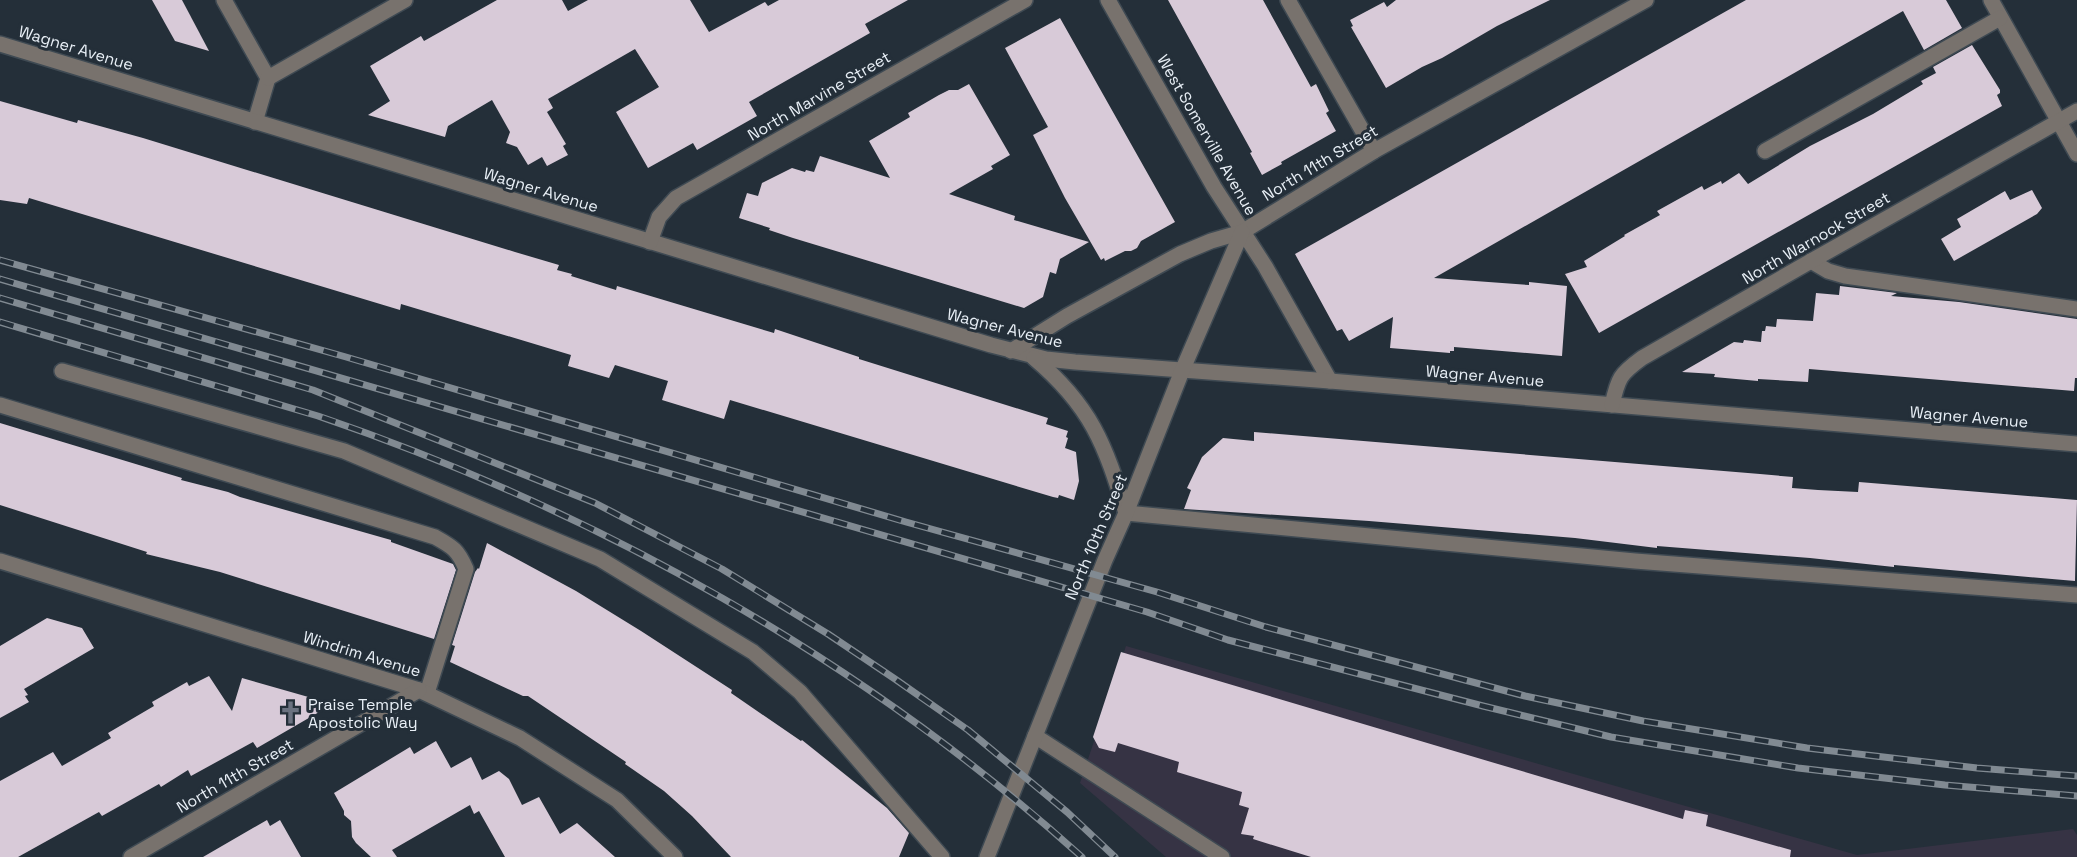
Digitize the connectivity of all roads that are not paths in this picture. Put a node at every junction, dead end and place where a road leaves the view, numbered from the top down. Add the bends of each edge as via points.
1 (224, 0) edge
2 (405, 0) edge
3 (1025, 0) edge
4 (1108, 0) edge
5 (1288, 0) edge
6 (1646, 0) edge
7 (1990, 0) edge
8 (2000, 18) junction
9 (0, 44) edge
10 (268, 78) junction
11 (2077, 111) edge
12 (255, 122) junction
13 (2058, 122) junction
14 (1374, 151) junction
15 (1765, 151) dead end
16 (2077, 154) edge
17 (1242, 232) junction
18 (650, 242) junction
19 (1811, 261) junction
20 (2077, 309) edge
21 (1011, 351) junction
22 (1032, 356) junction
23 (62, 371) dead end
24 (1182, 371) junction
25 (1330, 381) junction
26 (0, 405) edge
27 (1612, 405) junction
28 (2077, 444) edge
29 (1126, 513) junction
30 (0, 561) edge
31 (17, 567) junction
32 (0, 577) edge
33 (2077, 595) edge
34 (423, 691) junction
35 (1035, 736) junction
36 (131, 857) edge
37 (675, 857) edge
38 (942, 857) edge
39 (987, 857) edge
40 (1222, 857) edge

1 - 10 street
2 - 10 street
3 - 18 street, North Marvine Street via 676,198 659,217
4 - 17 street, West Somerville Avenue
5 - 14 street
6 - 14 street, North 11th Street
7 - 8 street
8 - 13 street
8 - 15 street
9 - 12 street, Wagner Avenue
10 - 12 street
11 - 13 street, North Warnock Street
12 - 18 street, Wagner Avenue
13 - 16 street
13 - 19 street, North Warnock Street
14 - 17 street, North 11th Street
17 - 21 street, North 11th Street via 1180,254
17 - 24 street, North 10th Street
17 - 25 street, West Somerville Avenue
18 - 21 street, Wagner Avenue
19 - 20 street via 1845,276
19 - 27 street, North Warnock Street via 1642,358 1617,383
21 - 22 street, Wagner Avenue
22 - 24 street, Wagner Avenue
22 - 29 street via 1066,388 1093,423
23 - 38 street via 344,451 600,559 753,652 800,692
24 - 25 street, Wagner Avenue
24 - 29 street, North 10th Street
25 - 27 street, Wagner Avenue
26 - 34 street via 423,534 454,547 466,569
27 - 28 street, Wagner Avenue
29 - 33 street via 1647,562
29 - 35 street, North 10th Street
30 - 31 street, Windrim Avenue
31 - 32 street
31 - 34 street, Windrim Avenue
34 - 36 street, North 11th Street
34 - 37 street, Windrim Avenue via 520,738 617,800
35 - 39 street, North 10th Street
35 - 40 street

